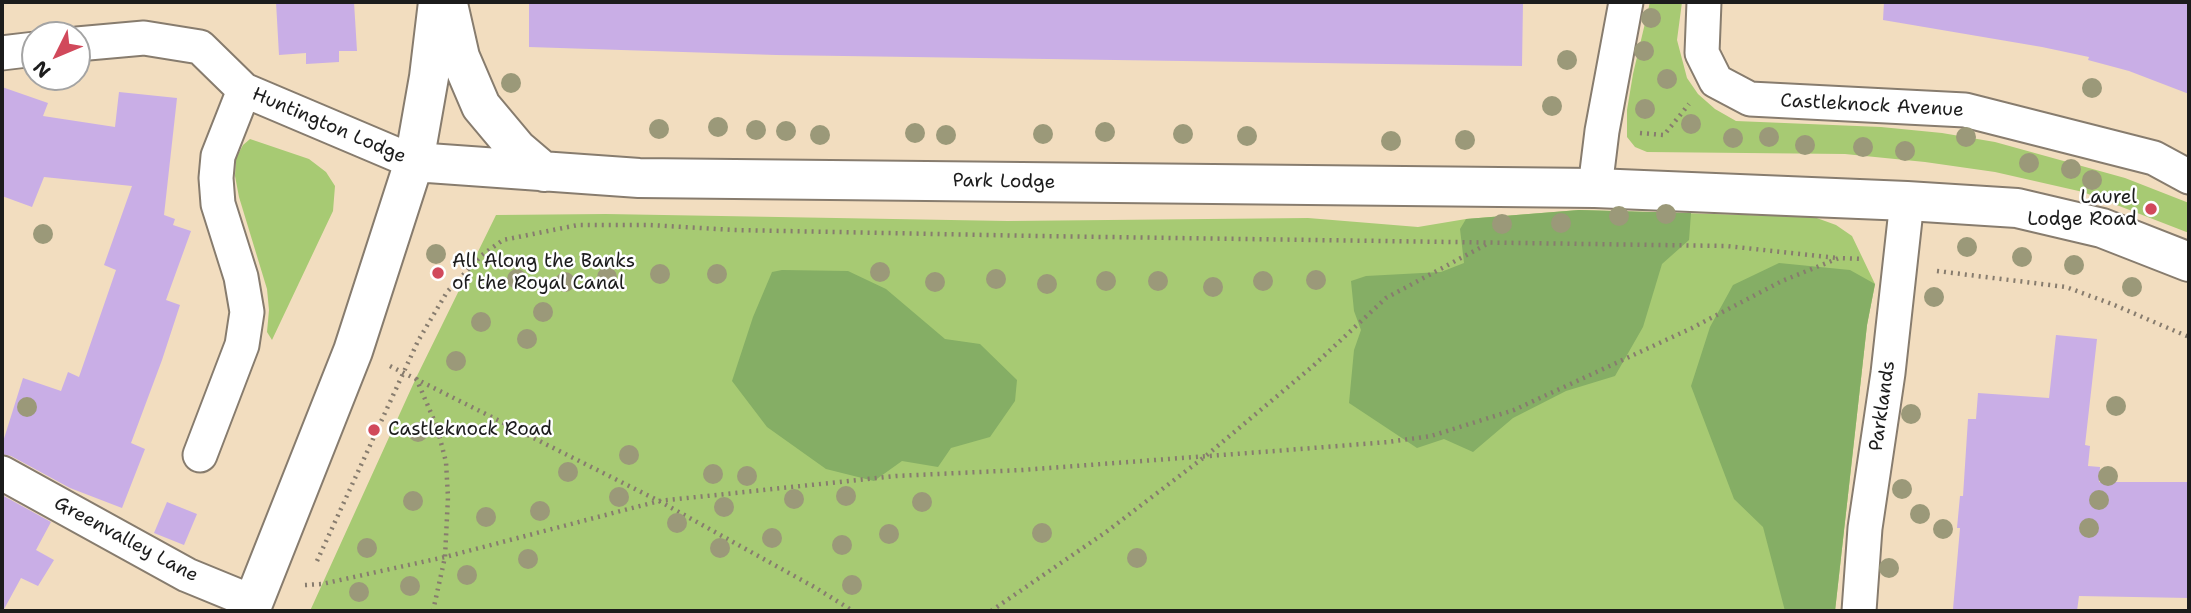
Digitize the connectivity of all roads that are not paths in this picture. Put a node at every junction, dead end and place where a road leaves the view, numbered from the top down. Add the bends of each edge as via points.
1 (439, 2) edge
2 (447, 2) edge
3 (1626, 2) edge
4 (1704, 2) edge
5 (91, 43) edge
6 (21, 51) edge
7 (2, 53) edge
8 (244, 90) junction
9 (414, 162) junction
10 (544, 172) junction
11 (2189, 177) edge
12 (1595, 188) junction
13 (1907, 201) junction
14 (2189, 262) edge
15 (201, 455) dead end
16 (2, 473) edge
17 (254, 601) edge
18 (1859, 611) edge

1 - 9 street
2 - 10 street via 460,57 481,106 517,149
3 - 12 street
4 - 11 street, Castleknock Avenue via 1702,53 1716,81 1750,99 1965,110 2154,158
5 - 8 street, Huntington Lodge via 144,38 200,47
6 - 7 street
8 - 9 street, Huntington Lodge
8 - 15 street, Huntington Lodge via 218,156 216,178 218,204 247,312 242,345
9 - 10 street, Park Lodge
9 - 17 street via 354,351
10 - 12 street, Park Lodge via 639,178
12 - 13 street
13 - 14 street via 2017,208 2102,228
13 - 18 street, Parklands via 1865,528
16 - 17 street, Greenvalley Lane via 187,575

